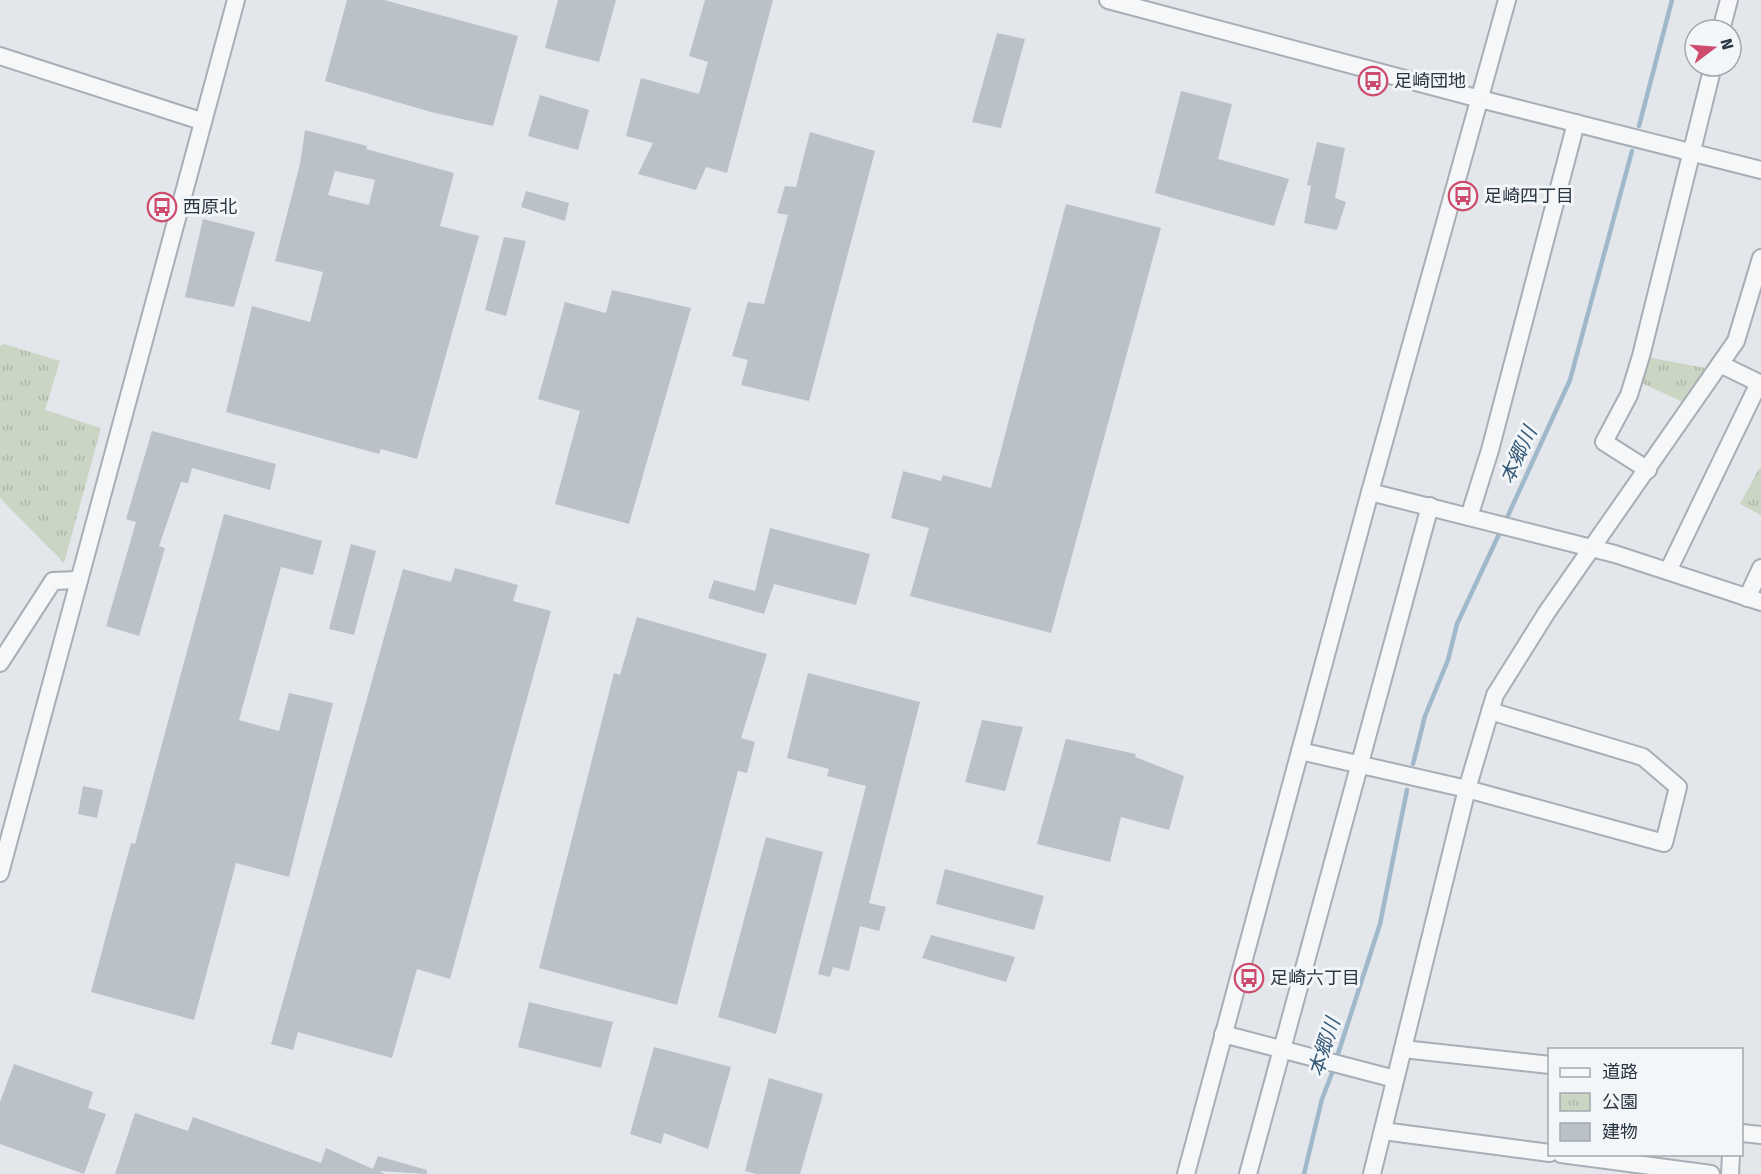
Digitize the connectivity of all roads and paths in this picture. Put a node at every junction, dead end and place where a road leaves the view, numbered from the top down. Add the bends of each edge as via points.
1 (236, 0) edge
2 (1108, 0) edge
3 (1508, 0) edge
4 (1729, 0) edge
5 (1724, 18) edge
6 (0, 56) edge
7 (1710, 78) edge
8 (1480, 99) junction
9 (201, 121) junction
10 (1576, 123) junction
11 (1691, 153) junction
12 (1761, 170) edge
13 (1761, 258) edge
14 (1720, 364) junction
15 (1760, 383) edge
16 (1648, 470) junction
17 (1370, 492) junction
18 (1430, 506) junction
19 (1469, 517) junction
20 (1593, 548) junction
21 (1761, 568) edge
22 (1668, 571) junction
23 (78, 580) junction
24 (1754, 600) edge
25 (0, 663) edge
26 (1490, 711) junction
27 (1300, 751) junction
28 (1358, 764) junction
29 (1467, 789) junction
30 (0, 873) edge
31 (1223, 1034) junction
32 (1403, 1049) junction
33 (1282, 1050) junction
34 (1548, 1065) edge
35 (1395, 1079) junction
36 (1383, 1131) junction
37 (1743, 1133) edge
38 (1761, 1135) edge
39 (1548, 1153) edge
40 (1569, 1156) edge
41 (1731, 1156) edge
42 (1186, 1174) edge
43 (1248, 1174) edge
44 (1372, 1174) edge
45 (1711, 1174) edge
46 (1730, 1174) edge

1 - 9 street
2 - 8 street
3 - 8 street
4 - 5 street
6 - 9 street
7 - 11 street
8 - 10 street
8 - 17 street
9 - 23 street
10 - 11 street
10 - 19 street
11 - 12 street
11 - 16 street via 1641,356 1629,395 1604,442
13 - 14 street via 1736,341
14 - 15 street
14 - 16 street
15 - 22 street
16 - 20 street
17 - 18 street
17 - 27 street
18 - 19 street
18 - 28 street
19 - 20 street
20 - 22 street
20 - 26 street via 1514,662 1494,695
21 - 24 street
22 - 24 street
23 - 25 street via 53,581
23 - 30 street
26 - 29 street
26 - 29 street via 1643,758 1678,787 1664,843
27 - 28 street
27 - 31 street
28 - 29 street
28 - 33 street
29 - 32 street
31 - 33 street
31 - 42 street
32 - 34 street
32 - 35 street
33 - 35 street
33 - 43 street
35 - 36 street
36 - 39 street
36 - 44 street
37 - 38 street
40 - 45 street
41 - 46 street

